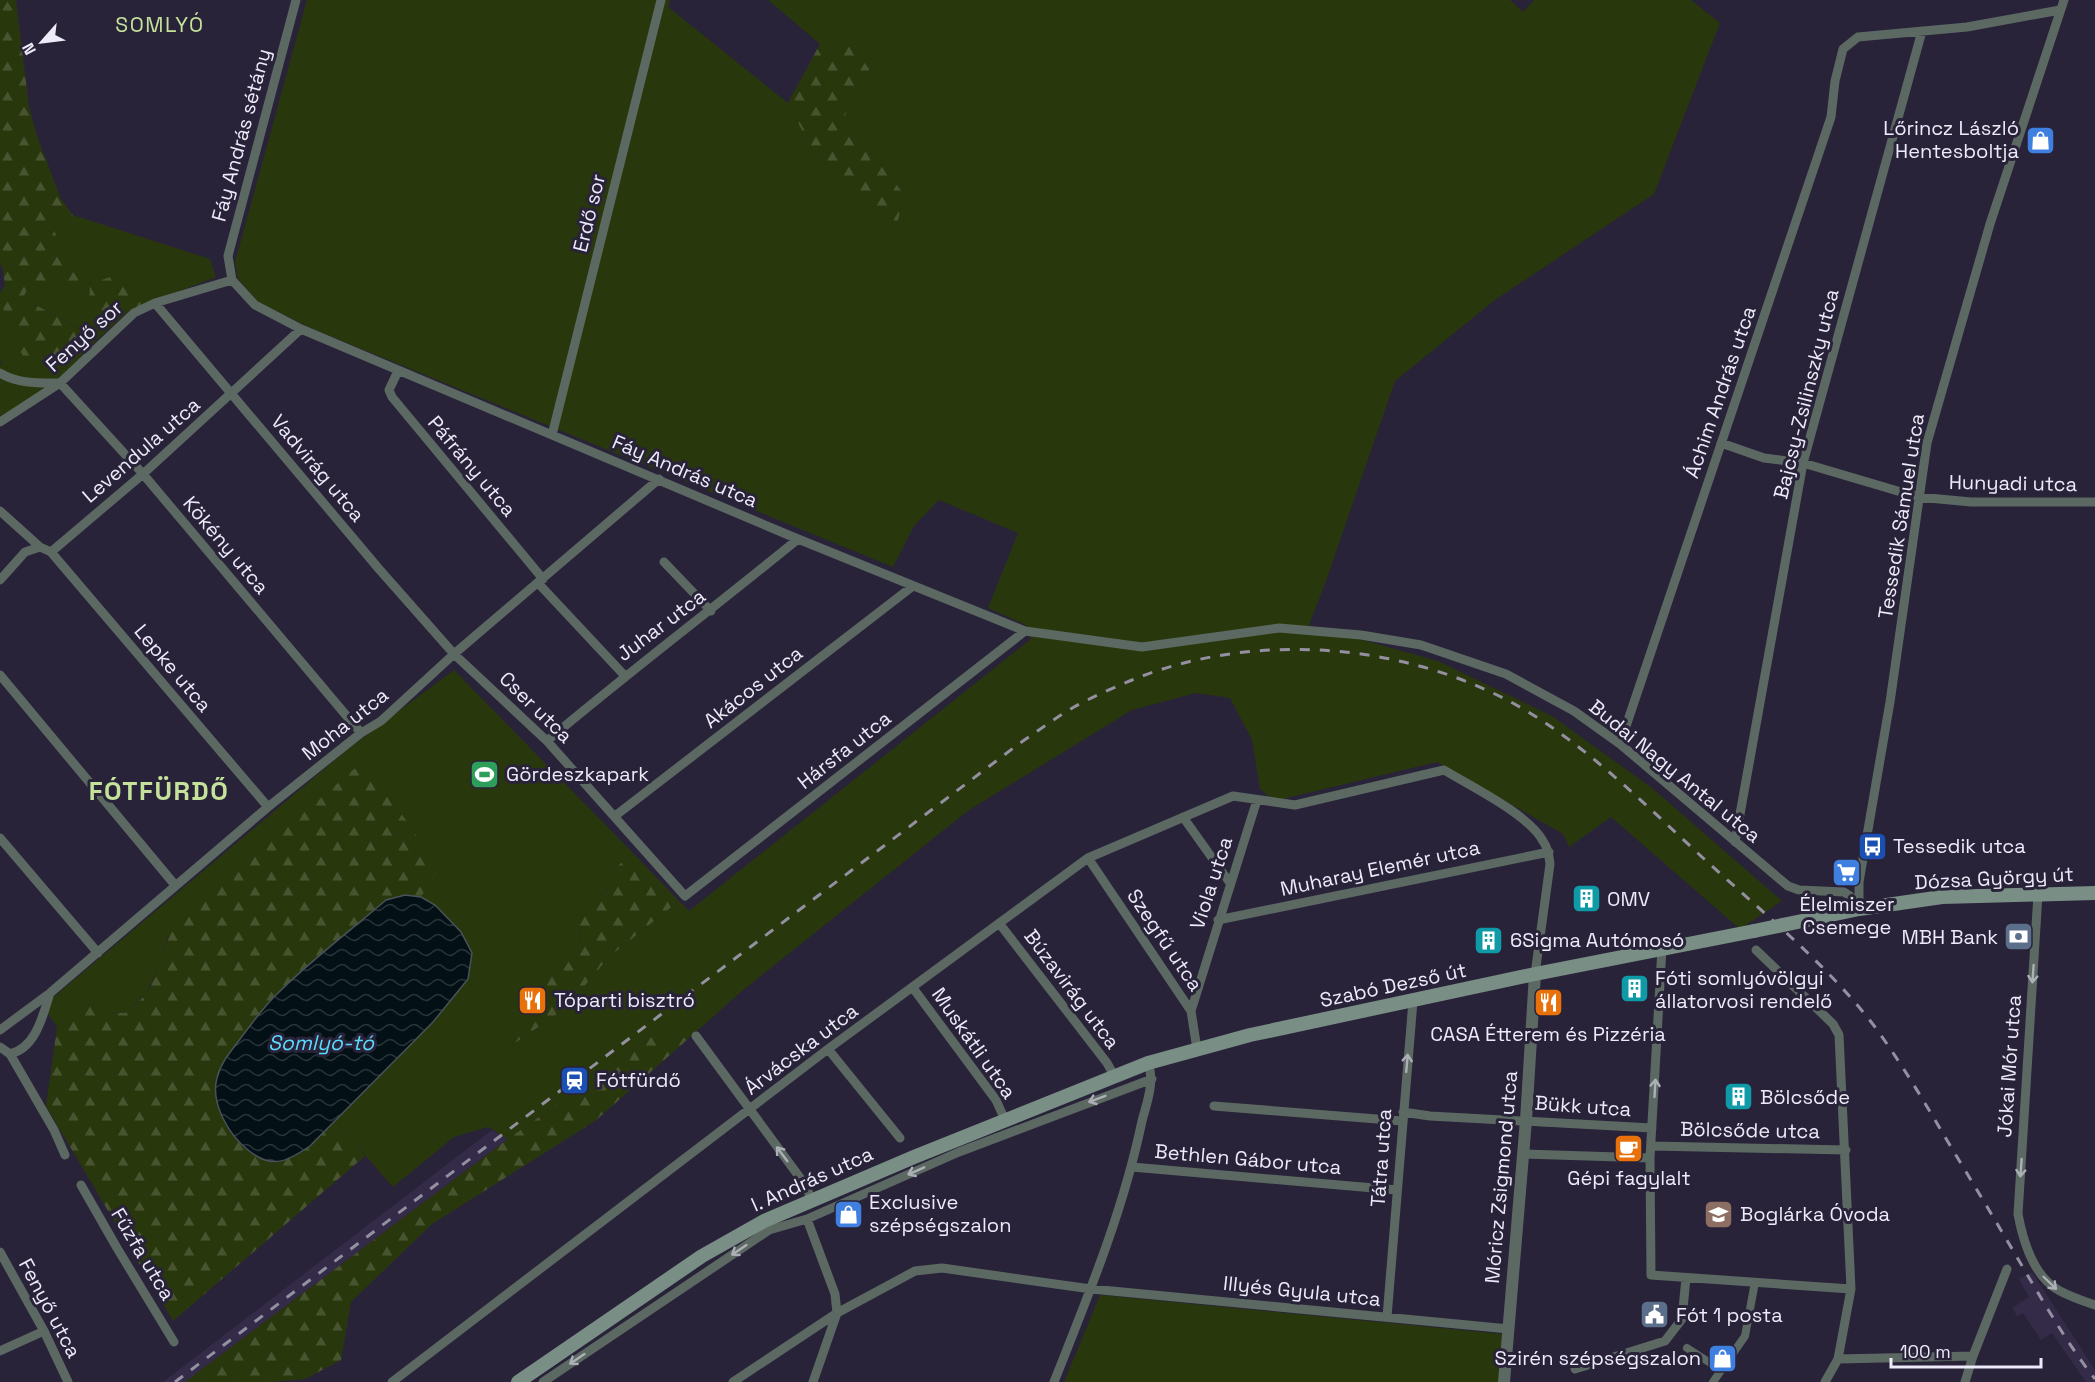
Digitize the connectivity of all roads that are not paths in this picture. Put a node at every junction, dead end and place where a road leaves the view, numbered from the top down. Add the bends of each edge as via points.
1 (296, 0) edge
2 (661, 0) edge
3 (2062, 5) edge
4 (1922, 31) junction
5 (232, 280) junction
6 (155, 303) junction
7 (302, 329) junction
8 (398, 371) junction
9 (0, 373) edge
10 (60, 382) junction
11 (232, 394) junction
12 (0, 422) edge
13 (552, 435) junction
14 (1721, 443) junction
15 (1803, 463) junction
16 (143, 474) junction
17 (659, 479) junction
18 (1918, 497) junction
19 (2095, 502) edge
20 (0, 511) edge
21 (798, 539) junction
22 (40, 547) junction
23 (51, 552) junction
24 (664, 562) dead end
25 (0, 580) edge
26 (541, 581) junction
27 (913, 586) junction
28 (711, 611) junction
29 (1025, 631) junction
30 (1142, 647) joint
31 (454, 654) junction
32 (0, 675) edge
33 (625, 676) junction
34 (361, 733) junction
35 (547, 741) junction
36 (1620, 744) junction
37 (1257, 800) junction
38 (268, 807) junction
39 (615, 816) junction
40 (1183, 817) junction
41 (0, 838) edge
42 (1735, 842) junction
43 (1549, 852) junction
44 (1088, 858) junction
45 (1230, 883) junction
46 (175, 885) junction
47 (2095, 893) edge
48 (2038, 894) junction
49 (685, 896) joint
50 (1859, 909) junction
51 (1218, 920) junction
52 (999, 923) junction
53 (1662, 948) junction
54 (1756, 950) dead end
55 (98, 953) junction
56 (1535, 974) junction
57 (913, 988) junction
58 (50, 993) junction
59 (1413, 1001) junction
60 (1191, 1011) junction
61 (0, 1030) edge
62 (696, 1036) dead end
63 (0, 1047) edge
64 (828, 1049) junction
65 (1197, 1049) junction
66 (10, 1054) junction
67 (1148, 1063) junction
68 (1115, 1077) junction
69 (1152, 1078) junction
70 (1214, 1106) dead end
71 (750, 1111) junction
72 (1402, 1117) junction
73 (1005, 1120) junction
74 (1526, 1120) junction
75 (1653, 1128) junction
76 (900, 1138) dead end
77 (1652, 1146) junction
78 (1846, 1150) junction
79 (1522, 1154) junction
80 (65, 1155) dead end
81 (1650, 1158) junction
82 (1132, 1167) junction
83 (81, 1185) dead end
84 (1397, 1190) junction
85 (811, 1199) junction
86 (807, 1218) junction
87 (0, 1252) edge
88 (2007, 1269) dead end
89 (1686, 1278) junction
90 (1755, 1282) junction
91 (1851, 1288) junction
92 (1091, 1289) junction
93 (2095, 1305) edge
94 (837, 1313) junction
95 (1387, 1317) junction
96 (1509, 1329) junction
97 (44, 1331) junction
98 (174, 1341) dead end
99 (1687, 1348) dead end
100 (0, 1351) edge
101 (1973, 1356) junction
102 (1838, 1359) junction
103 (1575, 1369) dead end
104 (1721, 1371) junction
105 (68, 1382) edge
106 (392, 1382) edge
107 (518, 1382) edge
108 (543, 1382) edge
109 (732, 1382) edge
110 (813, 1382) edge
111 (1054, 1382) edge
112 (1504, 1382) edge
113 (1713, 1382) edge
114 (1825, 1382) edge
115 (1965, 1382) edge

1 - 5 street, Fáy András sétány via 228,256
2 - 13 street, Erdő sor
3 - 4 street via 1967,27
3 - 18 street, Tessedik Sámuel utca via 1990,224 1927,443
4 - 14 street, Áchim András utca via 1858,37 1843,49 1834,81 1831,117
4 - 15 street, Bajcsy-Zsilinszky utca
5 - 6 street, Fenyő sor
5 - 7 street, Fáy András utca via 255,305
6 - 10 street, Fenyő sor via 134,314
6 - 11 street, Vadvirág utca
7 - 8 street, Fáy András utca
7 - 11 street, Levendula utca
8 - 13 street, Fáy András utca
8 - 26 street, Páfrány utca via 389,390 392,397
9 - 10 street via 9,379 36,384
10 - 12 street, Fenyő sor
10 - 16 street, Kökény utca
11 - 16 street, Levendula utca
11 - 31 street, Vadvirág utca
13 - 17 street, Fáy András utca
14 - 15 street, Hunyadi utca via 1764,458
14 - 36 street, Áchim András utca
15 - 18 street, Hunyadi utca
15 - 42 street, Bajcsy-Zsilinszky utca
16 - 23 street, Levendula utca
16 - 34 street, Kökény utca
17 - 21 street, Fáy András utca
17 - 26 street, Moha utca
18 - 19 street, Hunyadi utca via 1971,502
18 - 50 street, Tessedik Sámuel utca via 1890,702 1859,882
20 - 22 street
21 - 27 street, Fáy András utca
21 - 28 street, Juhar utca
22 - 23 street
22 - 25 street via 25,552
23 - 38 street, Lepke utca
24 - 28 street
26 - 31 street, Moha utca
26 - 33 street
27 - 29 street, Fáy András utca
27 - 39 street, Akácos utca
28 - 33 street, Juhar utca
29 - 30 street, Fáy András utca
29 - 49 street, Hársfa utca
30 - 36 street, Budai Nagy Antal utca via 1280,628 1361,634 1421,645 1506,675 1574,711
31 - 34 street, Moha utca via 381,721
31 - 35 street, Cser utca
32 - 46 street
33 - 35 street, Juhar utca
34 - 38 street, Moha utca
35 - 39 street, Cser utca
36 - 42 street, Budai Nagy Antal utca
37 - 40 street, Árvácska utca via 1233,796
37 - 43 street, Árvácska utca via 1295,805 1444,770 1525,820
37 - 45 street, Viola utca
38 - 46 street, Moha utca
39 - 49 street, Cser utca
40 - 44 street, Árvácska utca
40 - 45 street
41 - 55 street
42 - 50 street, Budai Nagy Antal utca via 1788,886 1844,892
43 - 51 street, Muharay Elemér utca
43 - 56 street
44 - 52 street, Árvácska utca
44 - 60 street, Szegfű utca
45 - 51 street, Viola utca
46 - 55 street, Moha utca
47 - 48 main road, Dózsa György út
48 - 50 main road, Dózsa György út via 1942,897
48 -> 93 street, Jókai Mór utca via 2018,1214 2022,1240 2045,1280 2058,1291
50 - 53 main road, Szabó Dezső út, bridge
51 - 60 street, Viola utca
52 - 57 street, Árvácska utca
52 - 68 street, Búzavirág utca
53 - 56 main road, Szabó Dezső út
75 -> 53 street
54 - 78 street via 1833,1024 1839,1035
55 - 58 street, Moha utca
56 - 59 main road, Szabó Dezső út
56 - 74 street, Móricz Zsigmond utca
57 - 64 street, Árvácska utca
57 - 73 street, Muskátli utca via 996,1100
58 - 61 street, Moha utca
58 - 66 street via 31,1039 20,1051
59 - 65 main road, Szabó Dezső út
72 -> 59 street, Tátra utca
60 - 65 street, Szegfű utca
62 - 71 street
63 - 66 street
64 - 71 street, Árvácska utca
64 - 76 street
65 - 67 main road, Szabó Dezső út
66 - 80 street
67 - 68 main road, I. András utca
67 - 69 street
68 - 73 main road, I. András utca
69 - 82 street
69 -> 86 street, I. András utca via 959,1152
70 - 72 street, Bükk utca
85 -> 71 street via 806,1186
71 - 106 street, Árvácska utca
72 - 74 street, Bükk utca
72 - 84 street, Tátra utca
73 - 85 main road, I. András utca
74 - 75 street, Bükk utca
74 - 79 street, Móricz Zsigmond utca
75 - 77 street
77 - 78 street, Bölcsőde utca
77 - 81 street
78 - 91 street
79 - 81 street
79 - 96 street, Móricz Zsigmond utca
81 - 89 street via 1651,1275
82 - 84 street, Bethlen Gábor utca
82 - 92 street
83 - 98 street, Fűzfa utca
84 - 95 street, Tátra utca
85 - 107 main road, I. András utca via 702,1256
86 - 94 street via 835,1294
86 -> 108 street, I. András utca via 769,1230
87 - 97 street, Fenyő utca
88 - 101 street
89 - 90 street
89 - 103 street via 1682,1318 1665,1341
90 - 91 street
90 - 104 street via 1745,1336
91 - 102 street
92 - 94 street, Illyés Gyula utca via 942,1268 915,1271
92 - 95 street, Illyés Gyula utca
92 - 111 street
94 - 109 street, Illyés Gyula utca
94 - 110 street
95 - 96 street, Illyés Gyula utca
96 - 112 street, Móricz Zsigmond utca
97 - 100 street
97 - 105 street, Fenyő utca
99 - 104 street
101 - 102 street
101 - 115 street
102 - 114 street
104 - 113 street

